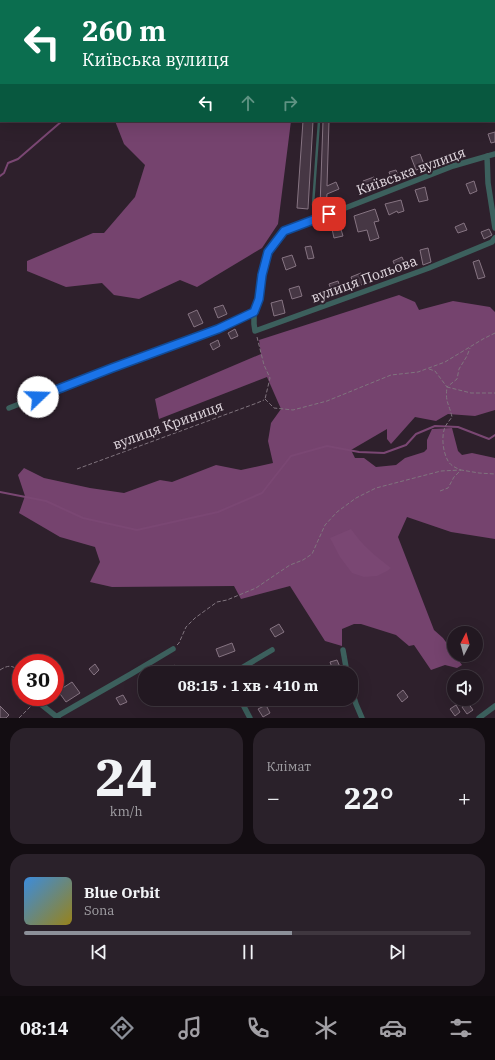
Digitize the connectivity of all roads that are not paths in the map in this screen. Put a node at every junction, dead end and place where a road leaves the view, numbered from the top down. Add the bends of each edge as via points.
1 (319, 122) edge
2 (495, 154) edge
3 (487, 156) junction
4 (313, 205) dead end
5 (495, 228) edge
6 (495, 238) edge
7 (254, 312) junction
8 (9, 408) dead end
9 (173, 649) road end
10 (272, 650) dead end
11 (343, 650) dead end
12 (245, 666) edge
13 (346, 666) edge
14 (43, 706) edge
15 (244, 706) edge
16 (357, 706) edge
17 (495, 706) edge
18 (57, 717) edge
19 (250, 718) edge
20 (362, 718) edge
21 (479, 718) edge

1 - 4 lane
2 - 3 street, Київська вулиця
3 - 5 street
3 - 7 street, Київська вулиця via 453,166 284,231 268,252
6 - 7 street, вулиця Польова via 492,242 430,268 255,331
7 - 8 street via 218,329
9 - 18 street
10 - 12 street
11 - 13 street
14 - 18 street
15 - 19 street
16 - 20 street
17 - 21 street

